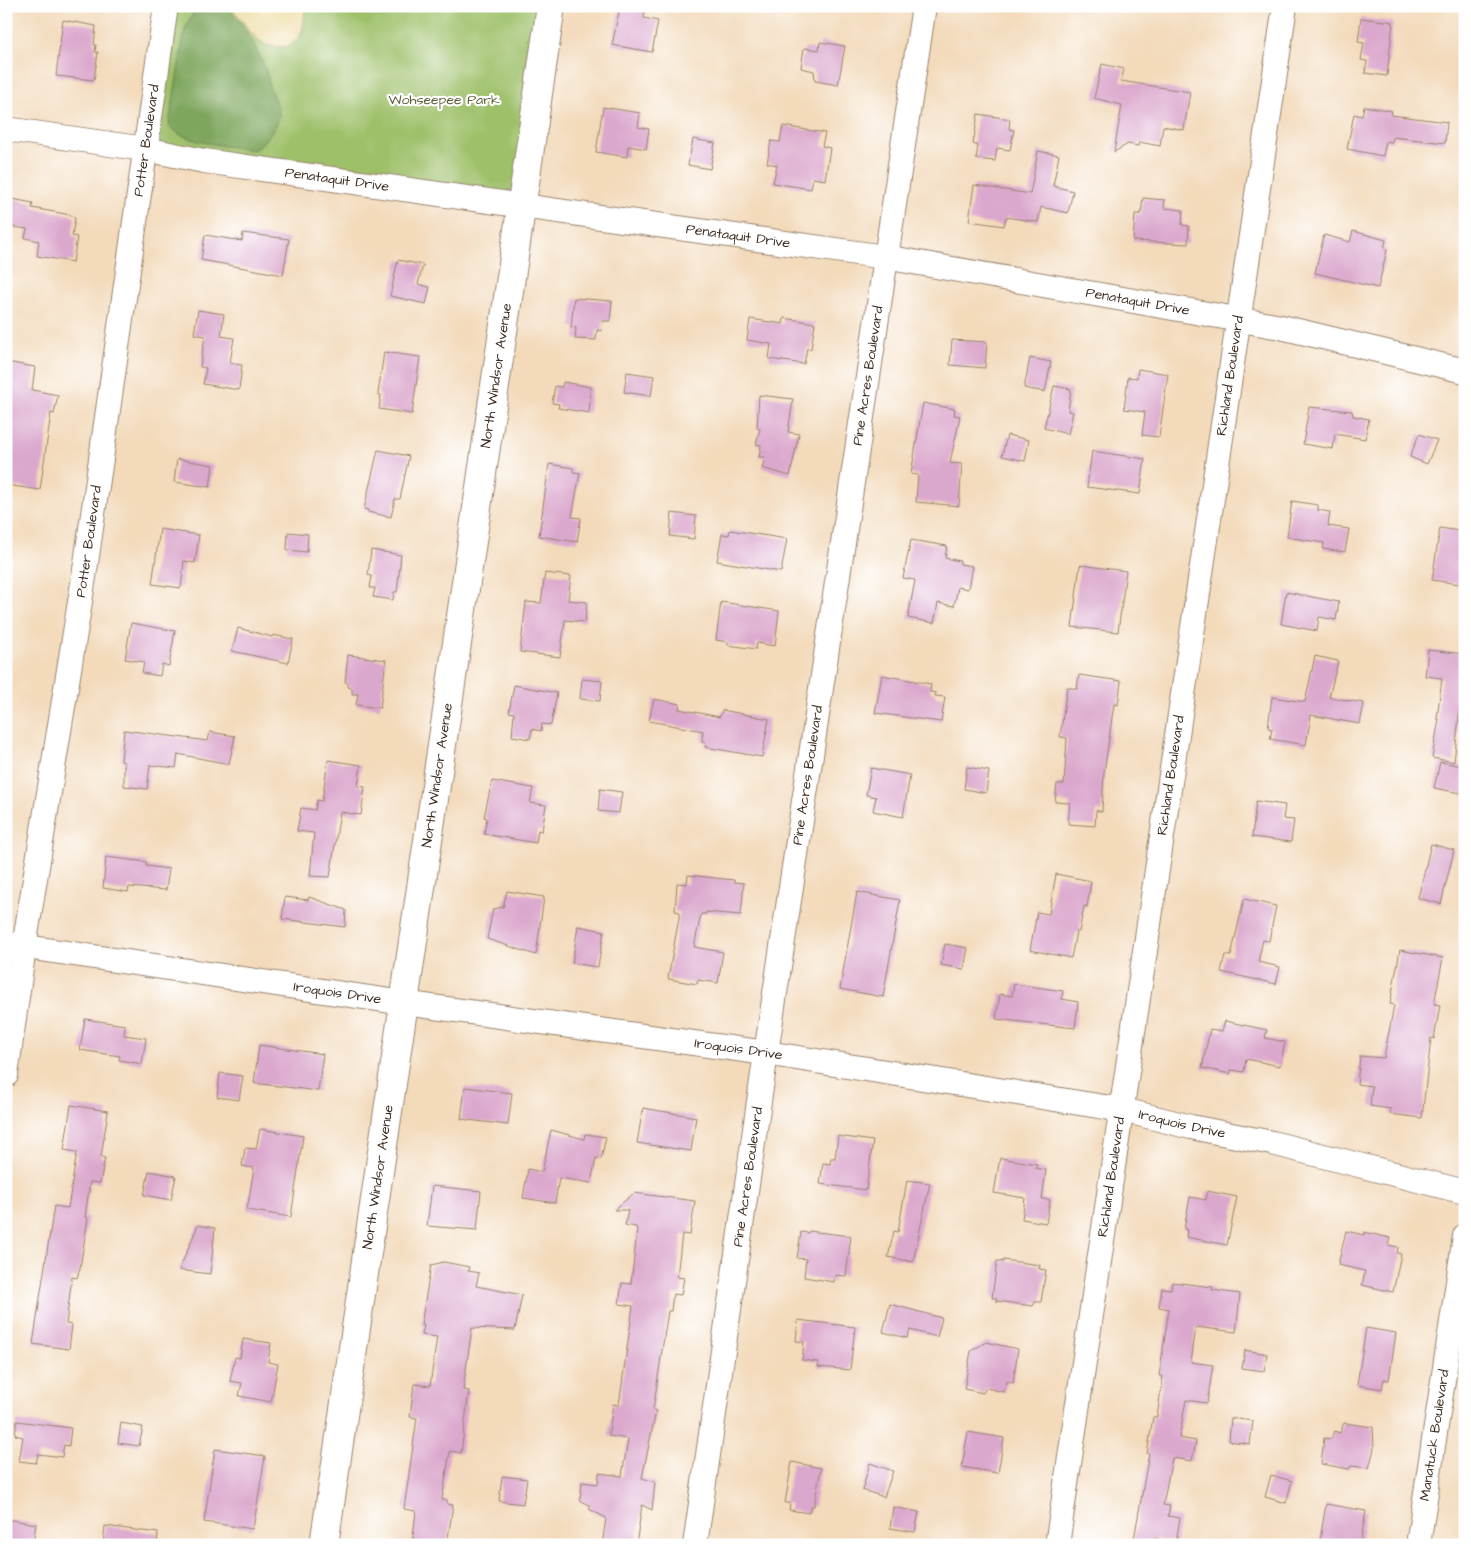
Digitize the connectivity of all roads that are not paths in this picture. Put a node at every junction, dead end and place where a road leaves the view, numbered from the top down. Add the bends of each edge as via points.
1 (166, 6) edge
2 (551, 6) edge
3 (924, 6) edge
4 (1285, 6) edge
5 (6, 129) edge
6 (145, 149) junction
7 (522, 207) junction
8 (885, 257) junction
9 (1239, 319) junction
10 (1465, 371) edge
11 (15, 946) edge
12 (404, 1003) junction
13 (766, 1053) junction
14 (6, 1075) edge
15 (1123, 1110) junction
16 (1465, 1192) edge
17 (1465, 1236) edge
18 (324, 1545) edge
19 (695, 1545) edge
20 (1057, 1545) edge
21 (1418, 1545) edge

1 - 6 street, Potter Boulevard
2 - 7 street, North Windsor Avenue
3 - 8 street, Pine Acres Boulevard
4 - 9 street, Richland Boulevard
5 - 6 street, Penataquit Drive
6 - 7 street, Penataquit Drive via 204,161
6 - 11 street, Potter Boulevard via 84,577
7 - 8 street, Penataquit Drive
7 - 12 street, North Windsor Avenue
8 - 9 street, Penataquit Drive
8 - 13 street, Pine Acres Boulevard
9 - 10 street, Penataquit Drive
9 - 15 street, Richland Boulevard
11 - 12 street, Iroquois Drive
11 - 14 street, Potter Boulevard
12 - 13 street, Iroquois Drive
12 - 18 street, North Windsor Avenue
13 - 15 street, Iroquois Drive
13 - 19 street, Pine Acres Boulevard
15 - 16 street, Iroquois Drive
15 - 20 street, Richland Boulevard
17 - 21 street, Manatuck Boulevard

